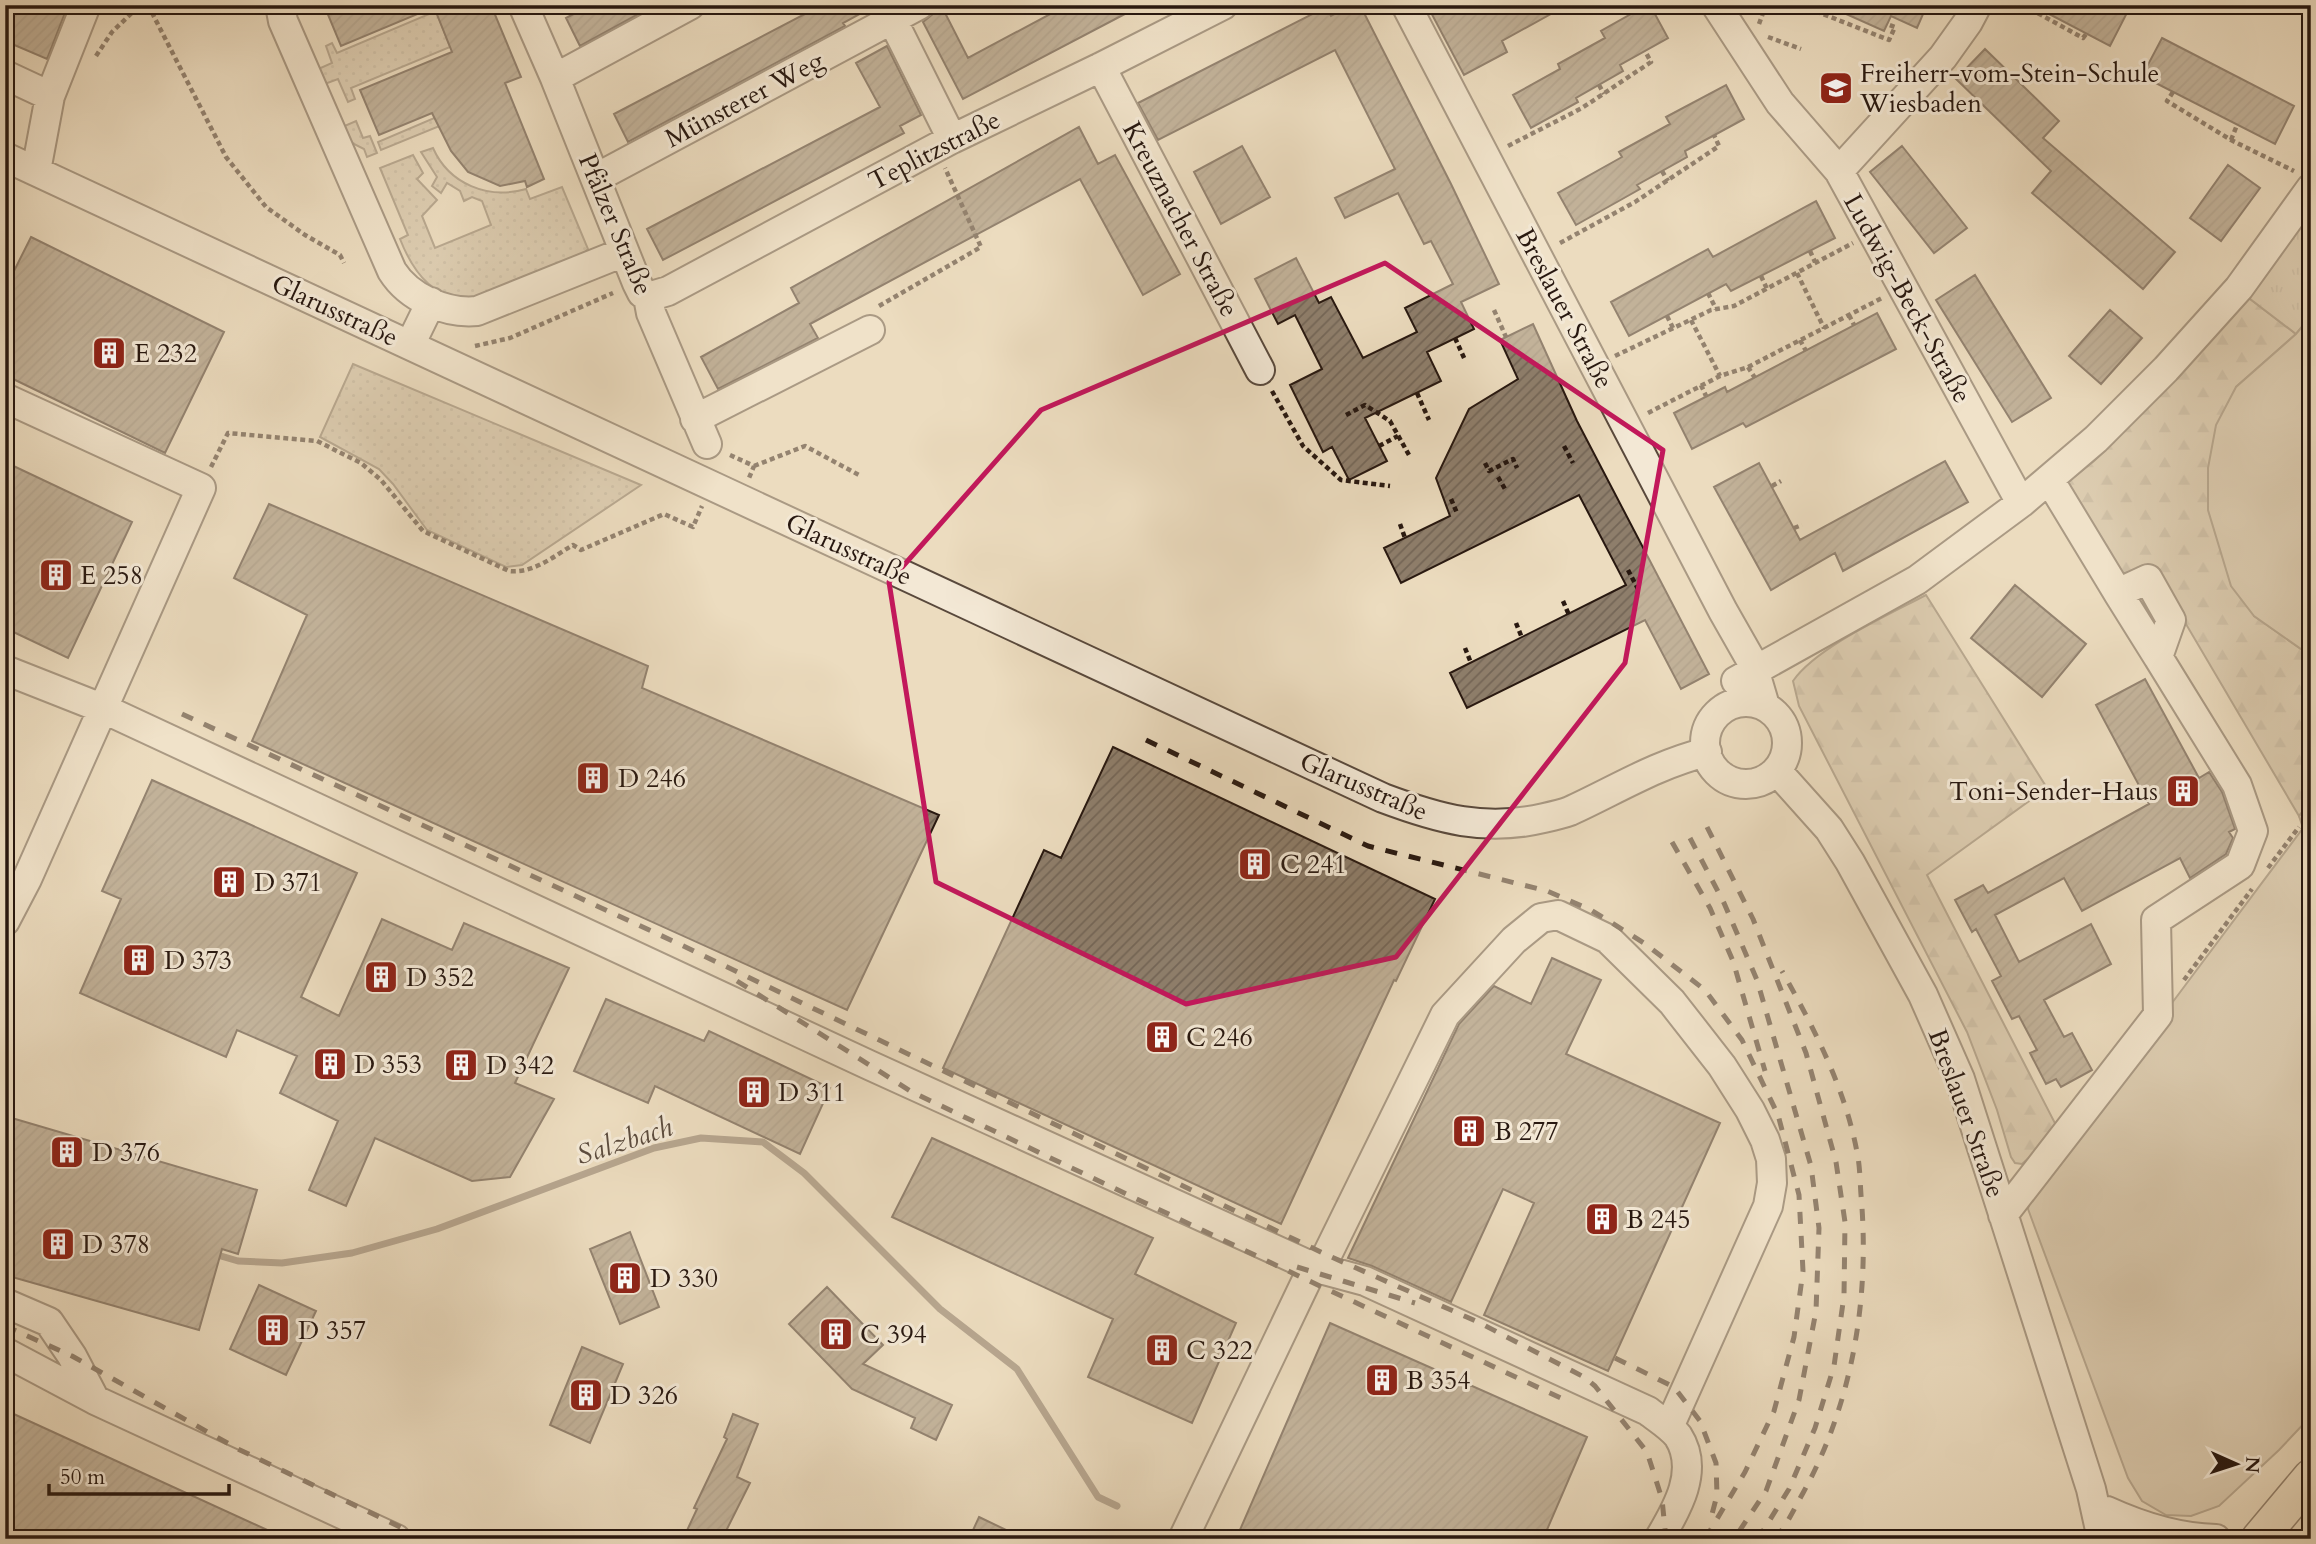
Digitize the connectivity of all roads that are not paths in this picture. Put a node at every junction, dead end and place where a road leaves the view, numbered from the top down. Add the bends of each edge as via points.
1 (86, 5) edge
2 (280, 5) edge
3 (523, 5) edge
4 (690, 5) edge
5 (919, 5) edge
6 (1223, 5) edge
7 (1406, 5) edge
8 (1716, 5) edge
9 (1977, 5) edge
10 (889, 13) edge
11 (1101, 67) junction
12 (5, 75) edge
13 (555, 78) junction
14 (50, 96) junction
15 (944, 143) junction
16 (5, 157) edge
17 (36, 171) junction
18 (1839, 171) junction
19 (596, 178) junction
20 (2305, 180) edge
21 (624, 252) junction
22 (643, 290) junction
23 (431, 302) junction
24 (870, 330) road end
25 (410, 345) junction
26 (1260, 370) road end
27 (5, 398) edge
28 (2049, 479) junction
29 (2021, 503) junction
30 (5, 670) edge
31 (1740, 686) junction
32 (104, 709) junction
33 (1707, 752) junction
34 (1777, 771) junction
35 (16, 876) edge
36 (5, 921) edge
37 (2003, 1215) junction
38 (1313, 1267) junction
39 (5, 1303) edge
40 (5, 1352) edge
41 (95, 1400) junction
42 (1669, 1427) junction
43 (2311, 1477) edge
44 (2285, 1507) junction
45 (2106, 1532) edge
46 (396, 1539) edge
47 (1183, 1539) edge
48 (1659, 1539) edge
49 (2216, 1539) edge
50 (2233, 1539) edge
51 (2259, 1539) edge

1 - 14 street
2 - 23 street via 392,271 405,287
3 - 13 street, Pfälzer Straße
4 - 13 street
5 - 10 street, Münsterer Weg
6 - 11 street, Teplitzstraße
7 - 31 street, Breslauer Straße via 1747,651
8 - 18 street via 1780,103
9 - 18 street, Ludwig-Beck-Straße via 1943,57
10 - 15 street
10 - 19 street, Münsterer Weg
11 - 15 street, Teplitzstraße
11 - 26 street, Kreuznacher Straße
12 - 14 street
13 - 19 street, Pfälzer Straße
14 - 17 street
15 - 22 street, Teplitzstraße via 668,292
16 - 17 street, Glarusstraße
17 - 25 street, Glarusstraße
18 - 29 street, Ludwig-Beck-Straße
19 - 21 street, Pfälzer Straße
20 - 28 street via 2239,288 2096,439
21 - 22 street, Pfälzer Straße
21 - 23 street via 477,311 452,311
22 - 24 street, Pfälzer Straße via 701,432
23 - 25 street
25 - 33 street, Glarusstraße via 1421,812 1486,825 1523,823 1566,813 1660,766
27 - 32 street via 201,488
28 - 29 street
28 - 37 street via 2118,593 2148,579 2171,620 2158,657 2236,785 2253,831 2240,865 2156,920 2158,1015
29 - 31 street via 1917,580
30 - 32 street
31 - 33 street via 1714,718 1705,743
31 - 34 street, Breslauer Straße via 1759,693 1785,730 1786,751
32 - 35 street
32 - 38 street
33 - 34 street via 1716,770 1732,781 1761,782
34 - 37 street, Breslauer Straße via 1829,829 1923,995 1960,1079
35 - 36 street
37 - 45 street, Breslauer Straße
38 - 42 street via 1365,1281 1648,1411
38 - 42 street via 1326,1255 1445,1015 1514,940 1541,918 1558,915 1608,939 1672,1002 1750,1110 1771,1159 1768,1206
38 - 47 street
39 - 41 street via 49,1322
40 - 41 street
41 - 46 street
42 - 48 street via 1679,1437 1688,1469 1678,1504
43 - 44 main road
44 - 50 main road
44 - 51 main road
45 - 49 street via 2164,1532

